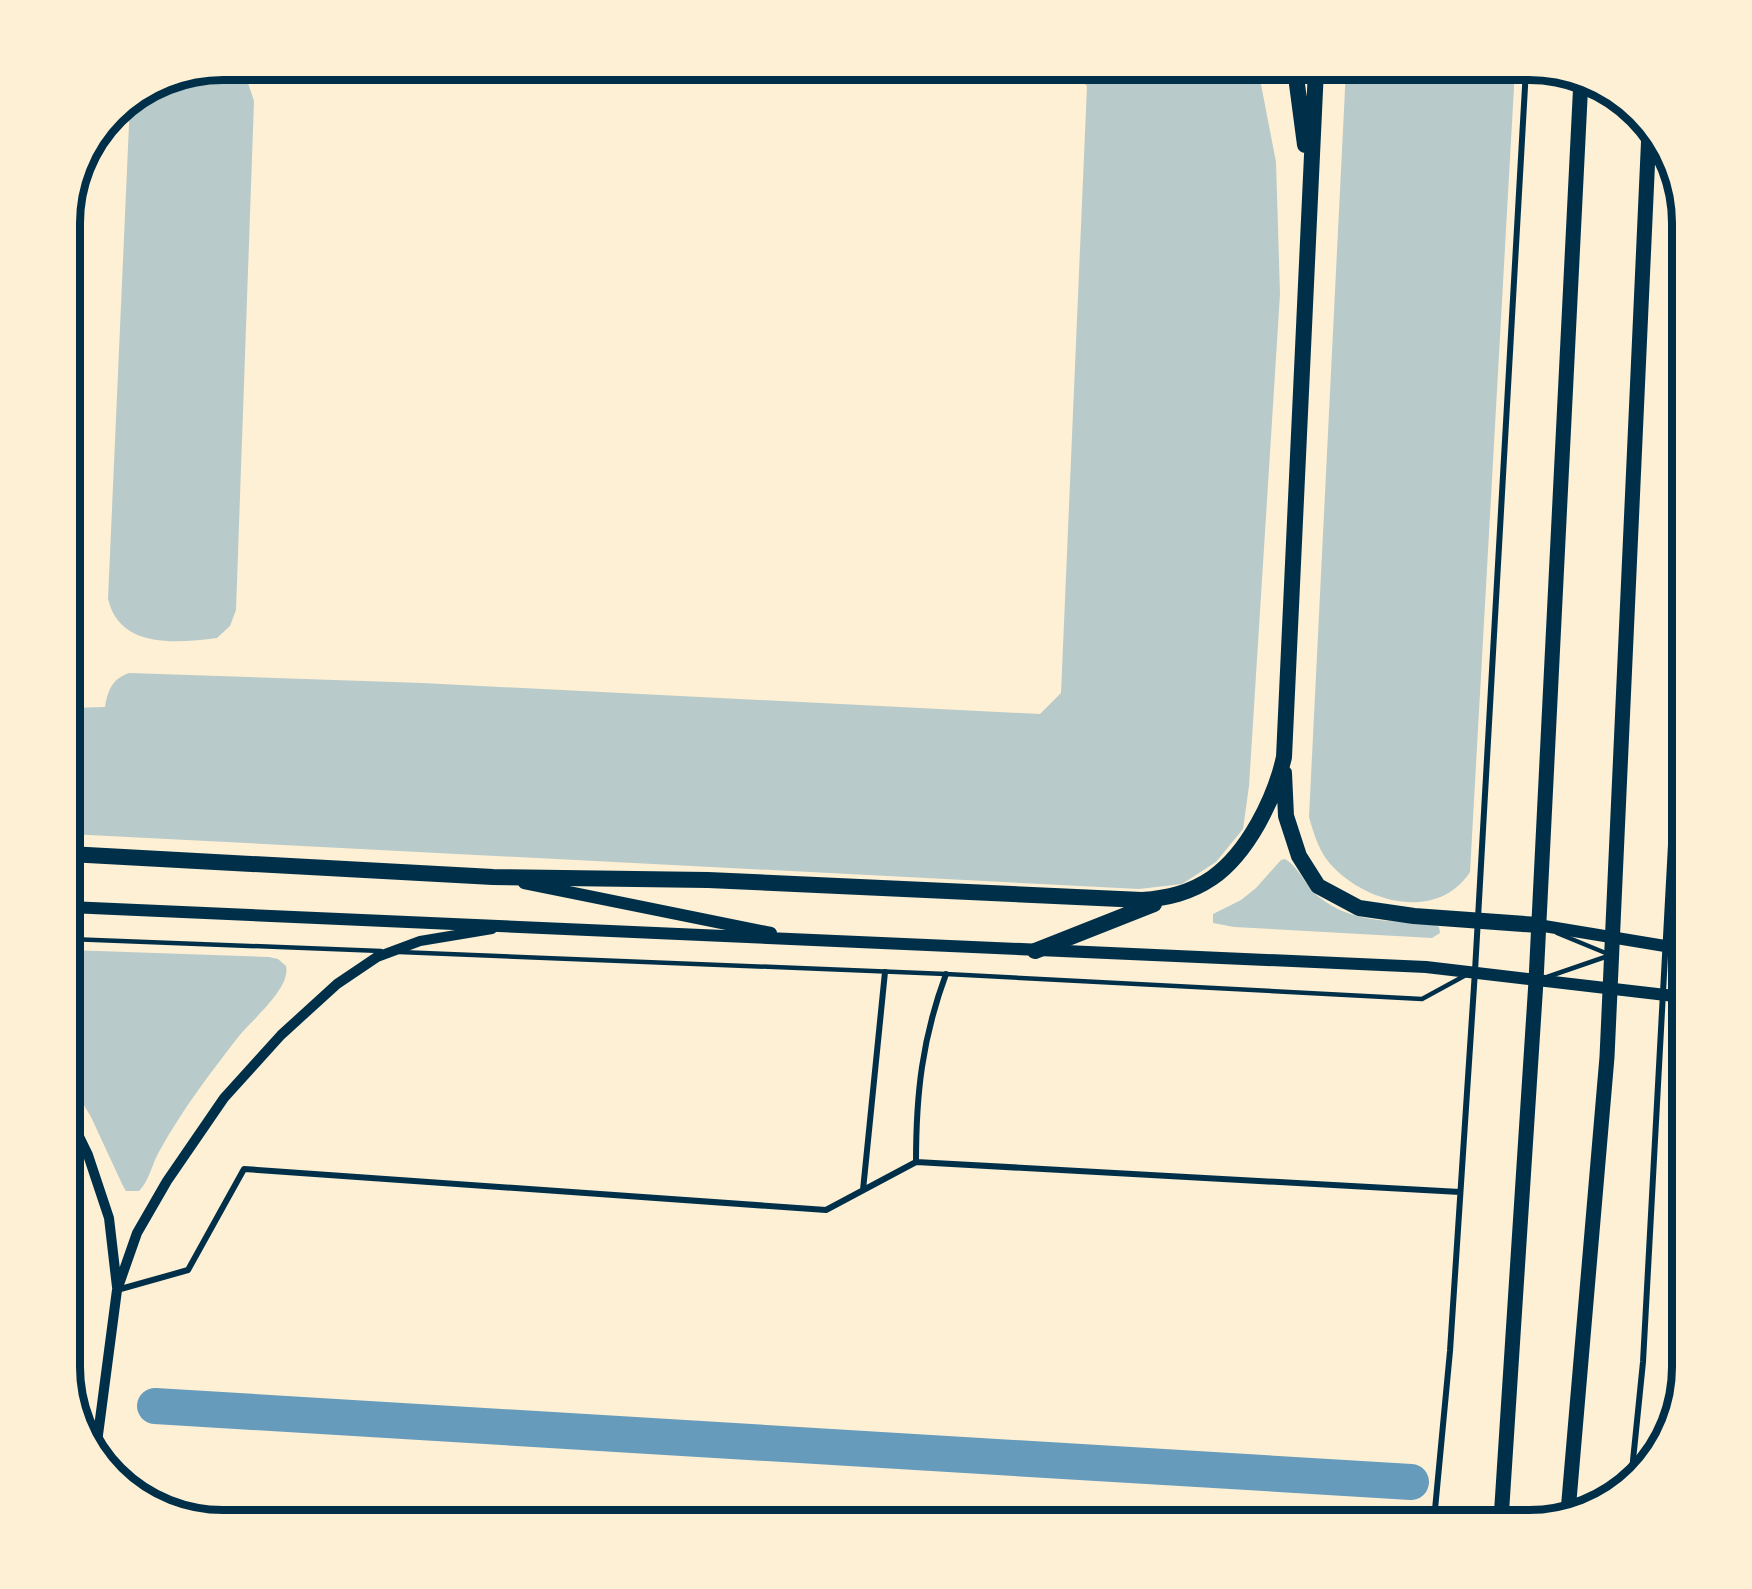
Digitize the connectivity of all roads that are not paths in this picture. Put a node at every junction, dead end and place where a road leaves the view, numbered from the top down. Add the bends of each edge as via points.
1 (1296, 79) edge
2 (1316, 79) edge
3 (1525, 79) edge
4 (1581, 89) edge
5 (1648, 144) edge
6 (1310, 191) junction
7 (1284, 757) junction
8 (1672, 828) edge
9 (80, 855) edge
10 (493, 877) junction
11 (1171, 897) junction
12 (80, 907) edge
13 (1476, 919) junction
14 (1538, 925) junction
15 (510, 926) junction
16 (1611, 938) junction
17 (80, 939) edge
18 (811, 940) junction
19 (1664, 946) junction
20 (1672, 947) edge
21 (1035, 951) junction
22 (391, 952) junction
23 (1610, 955) junction
24 (1474, 971) junction
25 (885, 972) junction
26 (946, 974) junction
27 (1536, 981) junction
28 (1609, 989) junction
29 (1661, 995) junction
30 (1672, 996) edge
31 (80, 1139) edge
32 (916, 1162) junction
33 (863, 1190) junction
34 (1460, 1192) junction
35 (117, 1290) junction
36 (98, 1436) edge
37 (1632, 1466) edge
38 (1569, 1504) edge
39 (1435, 1510) edge
40 (1502, 1510) edge

1 - 6 highway
2 - 6 highway
3 - 13 street
4 - 14 main road
5 - 16 main road
6 - 7 highway
7 - 11 highway via 1280,775 1259,818 1228,864 1213,878
7 - 13 highway via 1286,816 1299,856 1318,886 1359,908
8 - 19 street
9 - 10 highway
10 - 11 highway via 708,880 1142,900
10 - 18 main road
11 - 21 highway
12 - 15 main road
13 - 14 highway
13 - 24 street
14 - 16 main road
14 - 23 lane
14 - 27 main road
15 - 18 main road
15 - 22 street via 420,941
16 - 19 main road
16 - 23 main road
17 - 22 lane
18 - 21 main road
19 - 20 main road
19 - 29 street
21 - 24 main road
22 - 25 lane
22 - 35 street via 337,984 281,1035 224,1098 137,1233
23 - 27 lane
23 - 28 main road
24 - 26 lane via 1422,999
24 - 27 main road
24 - 34 street
25 - 26 lane
25 - 33 street
26 - 32 street via 933,1007 921,1059 916,1099
27 - 28 main road
27 - 40 main road
28 - 29 main road
28 - 38 main road via 1608,1057
29 - 30 main road
29 - 37 street via 1643,1362
31 - 35 street via 109,1218
32 - 33 street
32 - 34 street
33 - 35 street via 826,1210 244,1169 188,1270
34 - 39 street
35 - 36 street

